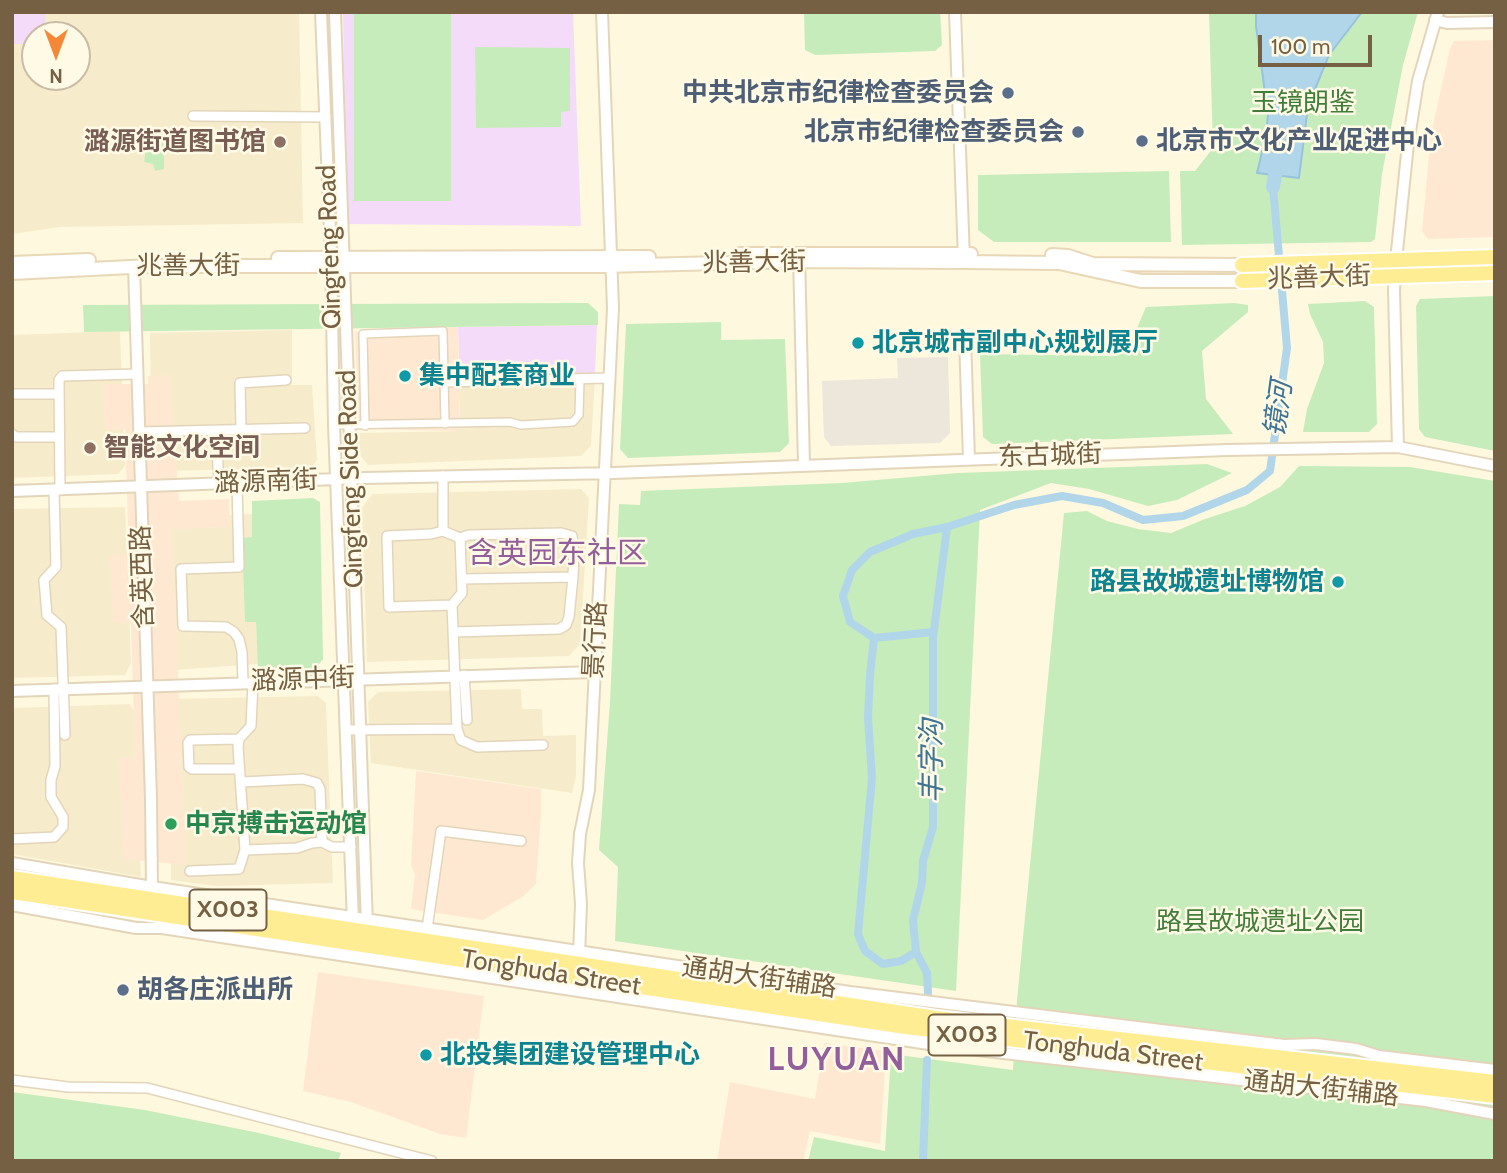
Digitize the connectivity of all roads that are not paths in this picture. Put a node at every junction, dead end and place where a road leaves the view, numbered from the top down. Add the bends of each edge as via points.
1 (321, 12) edge
2 (335, 12) edge
3 (602, 12) edge
4 (955, 12) edge
5 (1437, 16) edge
6 (1495, 22) edge
7 (193, 116) dead end
8 (326, 117) junction
9 (799, 257) junction
10 (1495, 257) edge
11 (964, 258) junction
12 (338, 261) junction
13 (610, 261) junction
14 (12, 263) edge
15 (1242, 265) joint
16 (134, 266) junction
17 (1396, 268) junction
18 (12, 273) edge
19 (1495, 273) edge
20 (1242, 281) joint
21 (965, 338) dead end
22 (137, 374) junction
23 (609, 378) junction
24 (580, 379) junction
25 (286, 380) dead end
26 (444, 382) junction
27 (12, 394) edge
28 (58, 394) junction
29 (445, 424) junction
30 (334, 425) junction
31 (349, 425) junction
32 (365, 426) junction
33 (305, 428) dead end
34 (241, 429) junction
35 (216, 430) junction
36 (139, 432) junction
37 (12, 434) edge
38 (59, 437) junction
39 (1398, 447) junction
40 (969, 459) junction
41 (804, 465) junction
42 (1495, 466) edge
43 (604, 473) junction
44 (443, 476) junction
45 (351, 479) junction
46 (337, 480) junction
47 (237, 483) junction
48 (219, 484) junction
49 (140, 486) junction
50 (12, 491) edge
51 (57, 491) junction
52 (443, 531) junction
53 (460, 538) junction
54 (573, 577) junction
55 (462, 579) junction
56 (452, 605) junction
57 (453, 632) junction
58 (594, 672) junction
59 (460, 676) junction
60 (358, 678) junction
61 (345, 679) junction
62 (248, 682) junction
63 (148, 685) junction
64 (59, 689) junction
65 (12, 691) edge
66 (467, 720) dead end
67 (457, 729) junction
68 (347, 730) junction
69 (360, 730) junction
70 (65, 735) dead end
71 (239, 739) junction
72 (543, 745) dead end
73 (238, 769) junction
74 (242, 782) junction
75 (12, 839) edge
76 (520, 841) dead end
77 (322, 842) junction
78 (351, 846) junction
79 (245, 850) junction
80 (12, 863) edge
81 (190, 871) dead end
82 (12, 878) edge
83 (152, 887) junction
84 (12, 892) edge
85 (12, 905) edge
86 (427, 929) junction
87 (360, 931) junction
88 (441, 957) junction
89 (582, 965) junction
90 (1495, 1070) edge
91 (12, 1080) edge
92 (1495, 1082) edge
93 (1495, 1096) edge
94 (1495, 1114) edge
95 (432, 1161) edge

1 - 8 street, Qingfeng Road
2 - 12 street, Qingfeng Side Road
3 - 13 street, 景行路
4 - 11 street
5 - 6 street via 1447,23
5 - 17 street via 1418,81
7 - 8 street
8 - 12 street, Qingfeng Road
9 - 11 main road, 兆善大街
9 - 13 main road, 兆善大街
9 - 41 street
10 - 17 main road, 兆善大街
11 - 15 main road, 兆善大街 via 1068,256 1093,264
11 - 20 main road, 兆善大街 via 1059,263 1141,281
12 - 13 main road, 兆善大街
12 - 14 main road, 兆善大街
12 - 16 main road, 兆善大街
12 - 30 street, Qingfeng Road
12 - 31 street, Qingfeng Side Road
13 - 23 street, 景行路
15 - 17 main road, 兆善大街
16 - 18 main road, 兆善大街
16 - 22 street, 含英西路
17 - 19 main road, 兆善大街
17 - 20 main road, 兆善大街 via 1311,279
17 - 39 street
21 - 40 street
22 - 28 street via 62,376
22 - 36 street, 含英西路
23 - 24 street
23 - 43 street, 景行路
24 - 26 street
24 - 29 street via 579,415 573,422
25 - 34 street via 240,383
26 - 29 street
26 - 32 street via 443,331 363,334
27 - 28 street
28 - 38 street
29 - 32 street
30 - 31 street
30 - 46 street, Qingfeng Road
31 - 32 street
31 - 45 street, Qingfeng Side Road
33 - 34 street
34 - 35 street
35 - 36 street
35 - 48 street
36 - 49 street, 含英西路
37 - 38 street
38 - 51 street
39 - 40 street, 东古城街
39 - 42 street, 东古城街
40 - 41 street, 东古城街
41 - 43 street, 东古城街
43 - 44 street, 潞源南街
43 - 58 street, 景行路
44 - 45 street, 潞源南街
44 - 52 street
45 - 46 street, 潞源南街
45 - 60 street, Qingfeng Side Road
46 - 47 street, 潞源南街
46 - 61 street, Qingfeng Road
47 - 48 street, 潞源南街
47 - 62 street via 239,567 181,569 183,626 226,627 234,632
48 - 49 street, 潞源南街
49 - 51 street, 潞源南街
49 - 63 street, 含英西路
50 - 51 street, 潞源南街
51 - 64 street via 57,567 44,580 47,615 61,627
52 - 53 street
52 - 56 street via 387,536 389,607
53 - 54 street via 572,536
53 - 55 street
54 - 55 street
54 - 57 street via 569,617 559,629
55 - 56 street via 462,593
56 - 57 street
57 - 59 street
58 - 59 street, 潞源中街
58 - 89 street, 景行路 via 589,790 578,863
59 - 60 street, 潞源中街
59 - 66 street
59 - 67 street
60 - 61 street, 潞源中街
60 - 69 street, Qingfeng Side Road
61 - 62 street, 潞源中街
61 - 68 street, Qingfeng Road
62 - 63 street, 潞源中街
62 - 71 street via 251,726
63 - 64 street, 潞源中街
63 - 83 street, 含英西路
64 - 65 street, 潞源中街
64 - 70 street
64 - 75 street via 51,797 63,817 63,827 54,837
67 - 69 street
67 - 72 street via 461,740 477,747
68 - 69 street
68 - 78 street, Qingfeng Road
69 - 87 street, Qingfeng Side Road
71 - 73 street
71 - 73 street via 188,743 192,769
73 - 74 street
74 - 77 street via 303,779 317,783
74 - 79 street
76 - 86 street via 441,831
77 - 78 street via 332,847
77 - 79 street
78 - 87 street, Qingfeng Road
79 - 81 street via 239,869
80 - 83 street, 通胡大街辅路
82 - 87 main road, X003
83 - 87 street, 通胡大街辅路
84 - 87 main road, X003
85 - 88 street, 通胡大街辅路 via 136,928
86 - 87 street, 通胡大街辅路
86 - 89 street, 通胡大街辅路
87 - 88 main road, X003
88 - 89 main road, Tonghuda Street / X003
88 - 94 street, 通胡大街辅路 via 942,1046 1426,1101
89 - 90 street, 通胡大街辅路 via 1284,1045 1317,1044
89 - 92 main road, Tonghuda Street / X003 via 936,1018
89 - 93 main road, Tonghuda Street / X003 via 942,1032
91 - 95 street via 68,1087 147,1088

